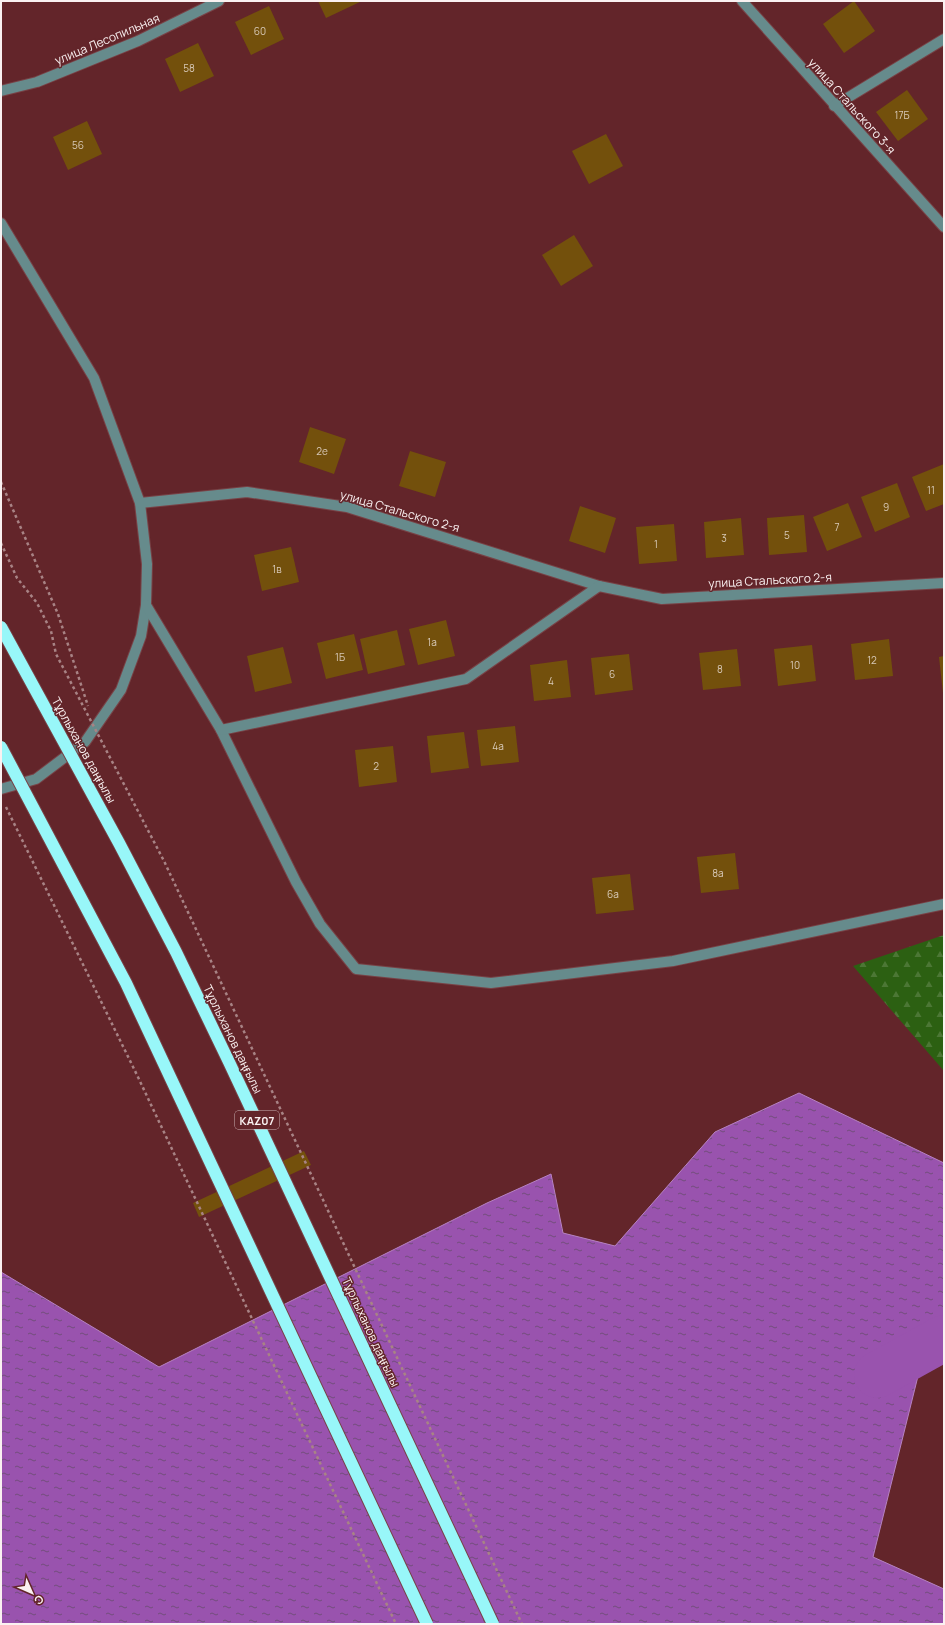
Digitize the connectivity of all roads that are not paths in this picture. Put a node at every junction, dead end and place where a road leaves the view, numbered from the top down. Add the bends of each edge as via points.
1 (219, 1) edge
2 (742, 1) edge
3 (944, 39) edge
4 (1, 91) edge
5 (834, 106) junction
6 (1, 223) edge
7 (944, 227) edge
8 (140, 502) junction
9 (944, 583) edge
10 (599, 586) junction
11 (146, 605) junction
12 (1, 627) edge
13 (221, 730) junction
14 (1, 747) edge
15 (1, 789) edge
16 (944, 904) edge
17 (427, 1624) edge
18 (493, 1624) edge

1 - 4 street, улица Лесопильная via 131,44 37,82
2 - 5 street, улица Стальского 3-я
3 - 5 street
5 - 7 street, улица Стальского 3-я
6 - 8 street via 94,378
8 - 10 street, улица Стальского 2-я via 247,492 346,507
8 - 11 street via 147,564
9 - 10 street, улица Стальского 2-я via 662,599
10 - 13 street via 466,679
11 - 13 street
11 - 15 street via 141,636 121,690 85,742 36,779
12 - 18 highway, Тұрлыханов даңғылы / KAZ07, bridge via 179,959
13 - 16 street via 313,912 356,969 491,983 673,961
14 - 17 highway, bridge via 126,983

